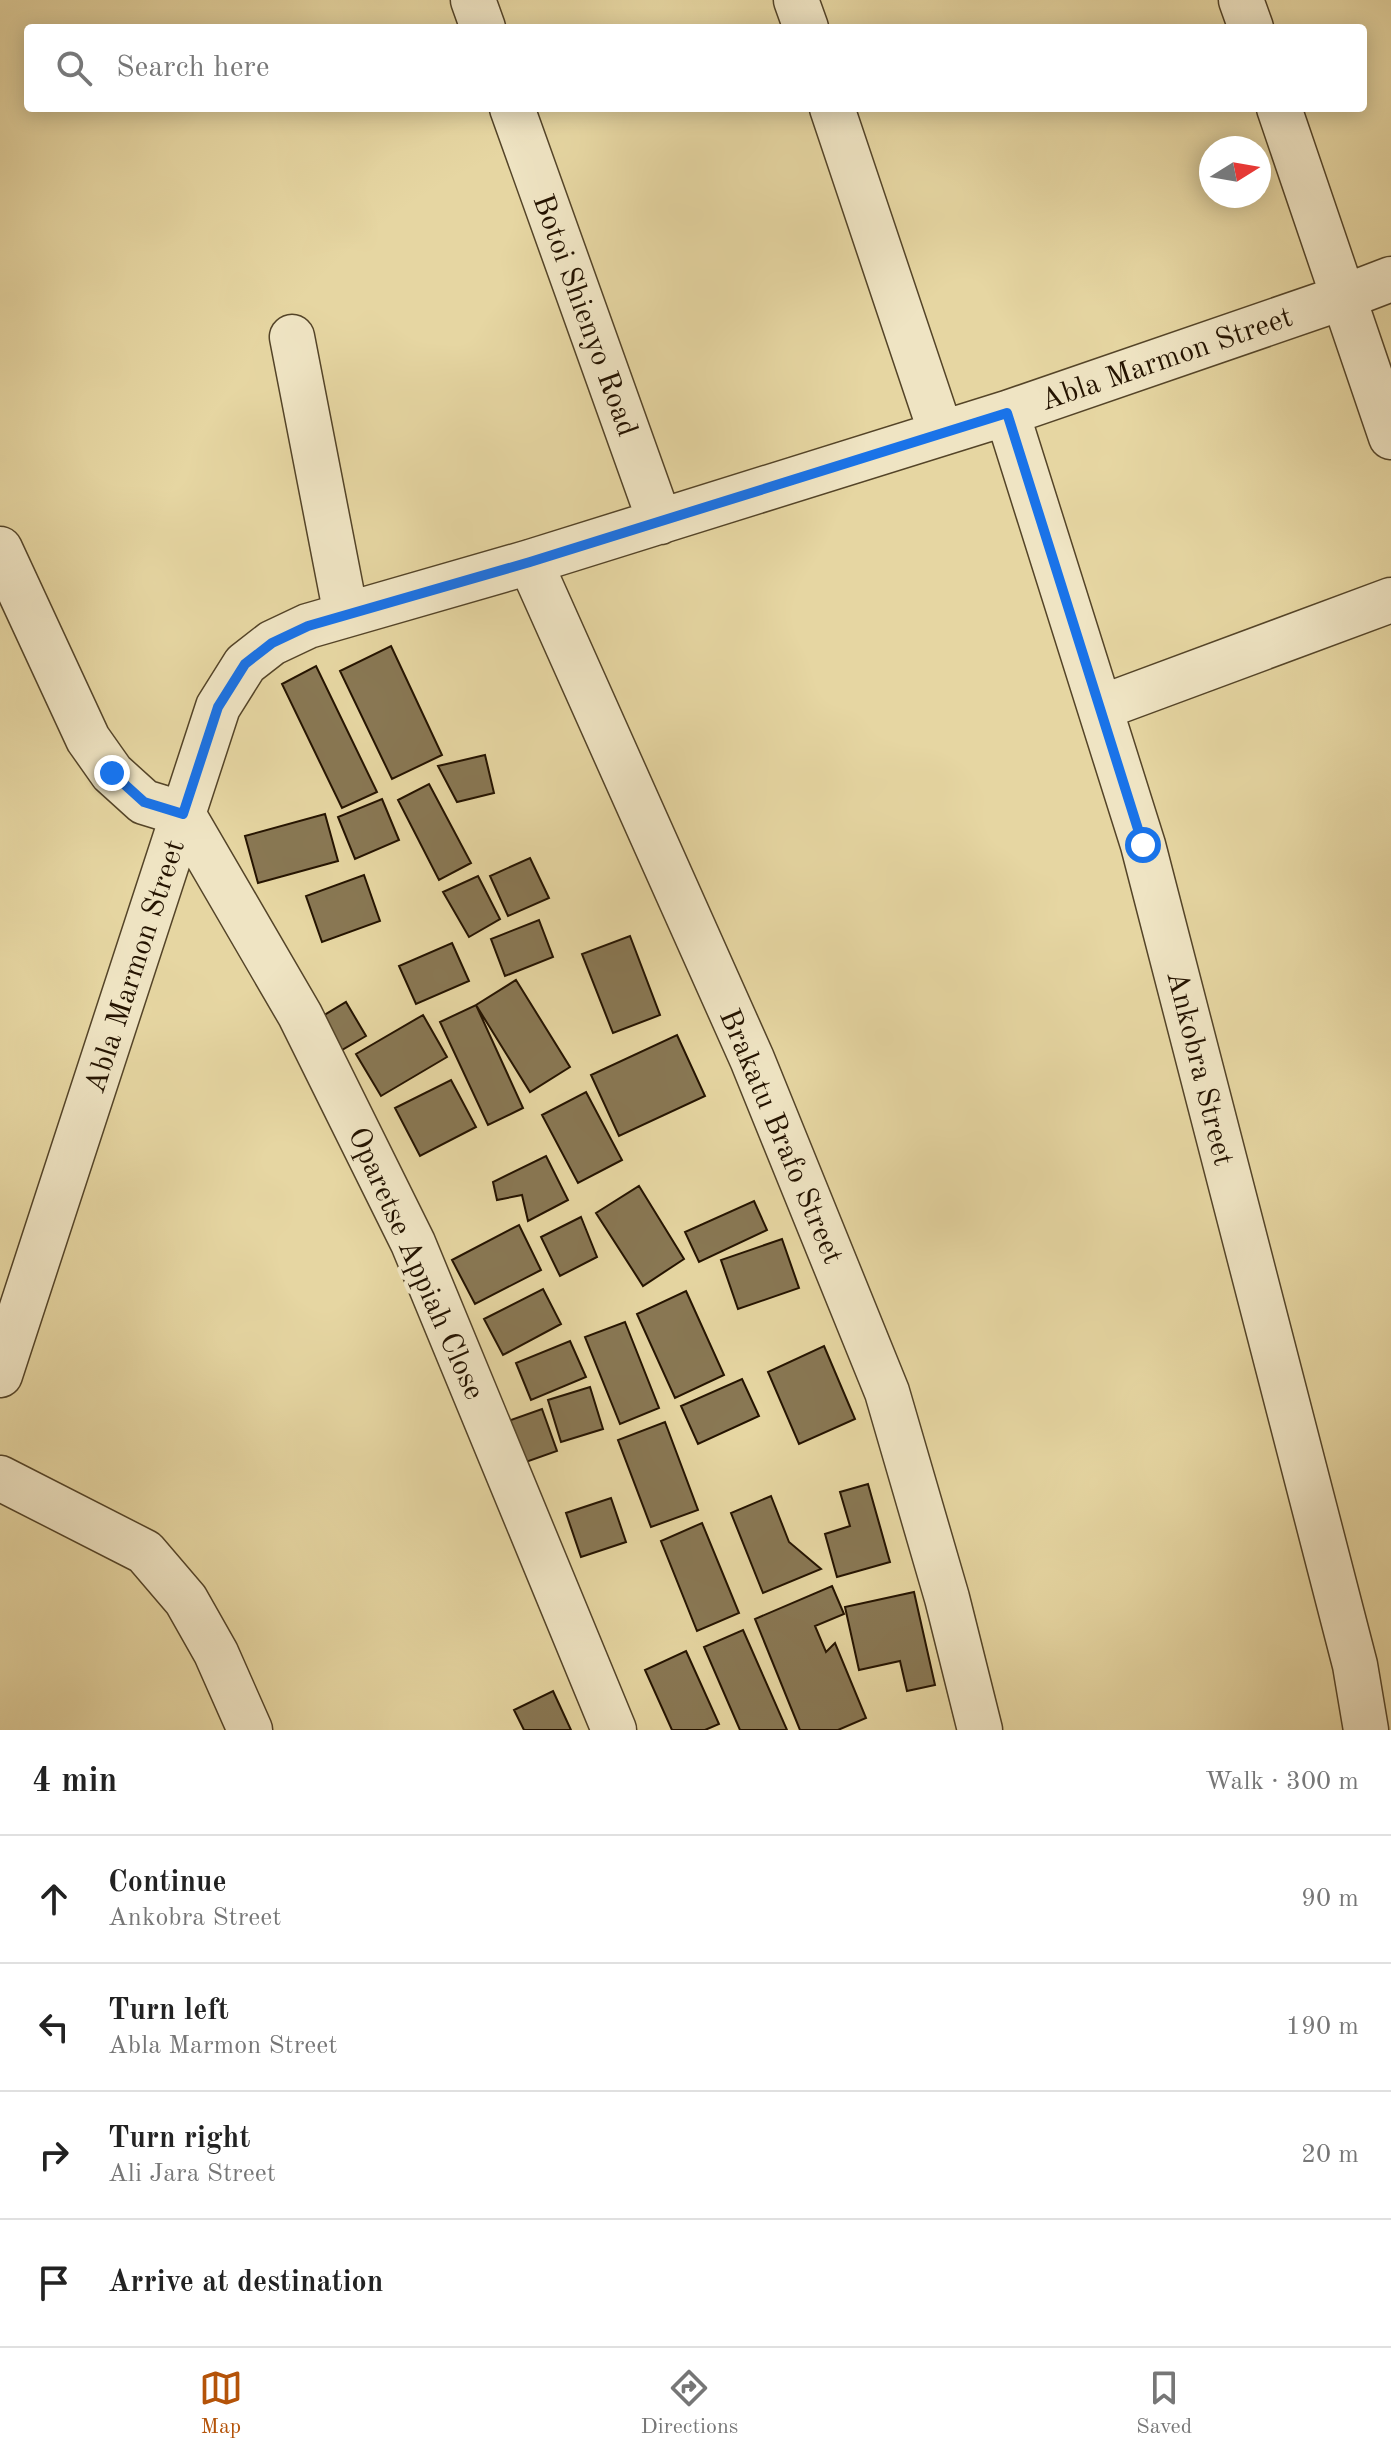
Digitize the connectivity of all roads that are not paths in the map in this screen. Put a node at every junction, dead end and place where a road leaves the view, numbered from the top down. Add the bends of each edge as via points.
1 (473, 0) edge
2 (796, 0) edge
3 (1241, 0) edge
4 (482, 24) edge
5 (805, 24) edge
6 (1250, 24) edge
7 (513, 112) edge
8 (833, 112) edge
9 (1280, 112) edge
10 (1391, 279) edge
11 (1344, 297) junction
12 (292, 337) dead end
13 (1007, 413) junction
14 (941, 433) junction
15 (1391, 437) edge
16 (660, 522) junction
17 (0, 549) edge
18 (530, 562) junction
19 (1391, 600) edge
20 (346, 615) junction
21 (1100, 708) junction
22 (183, 814) junction
23 (0, 1375) edge
24 (0, 1478) edge
25 (250, 1730) edge
26 (614, 1730) edge
27 (980, 1730) edge
28 (1366, 1730) edge

1 - 4 street
2 - 5 street
3 - 6 street
7 - 16 street, Botoi Shienyo Road
8 - 14 street
9 - 11 street
10 - 11 street, Abla Marmon Street
11 - 13 street, Abla Marmon Street
11 - 15 street
12 - 20 street
13 - 14 street, Abla Marmon Street
13 - 21 street, Ankobra Street
14 - 16 street, Abla Marmon Street
16 - 18 street, Abla Marmon Street
17 - 22 street via 88,739 112,773 144,802
18 - 20 street, Abla Marmon Street
18 - 27 street, Brakatu Brafo Street via 752,1059 887,1392
19 - 21 street
20 - 22 street, Abla Marmon Street via 272,643 245,664 218,707
21 - 28 street, Ankobra Street via 1143,845 1355,1665
22 - 23 street, Abla Marmon Street
22 - 26 street, Oparetse Appiah Close via 300,1015 413,1243
24 - 25 street via 145,1552 186,1600

